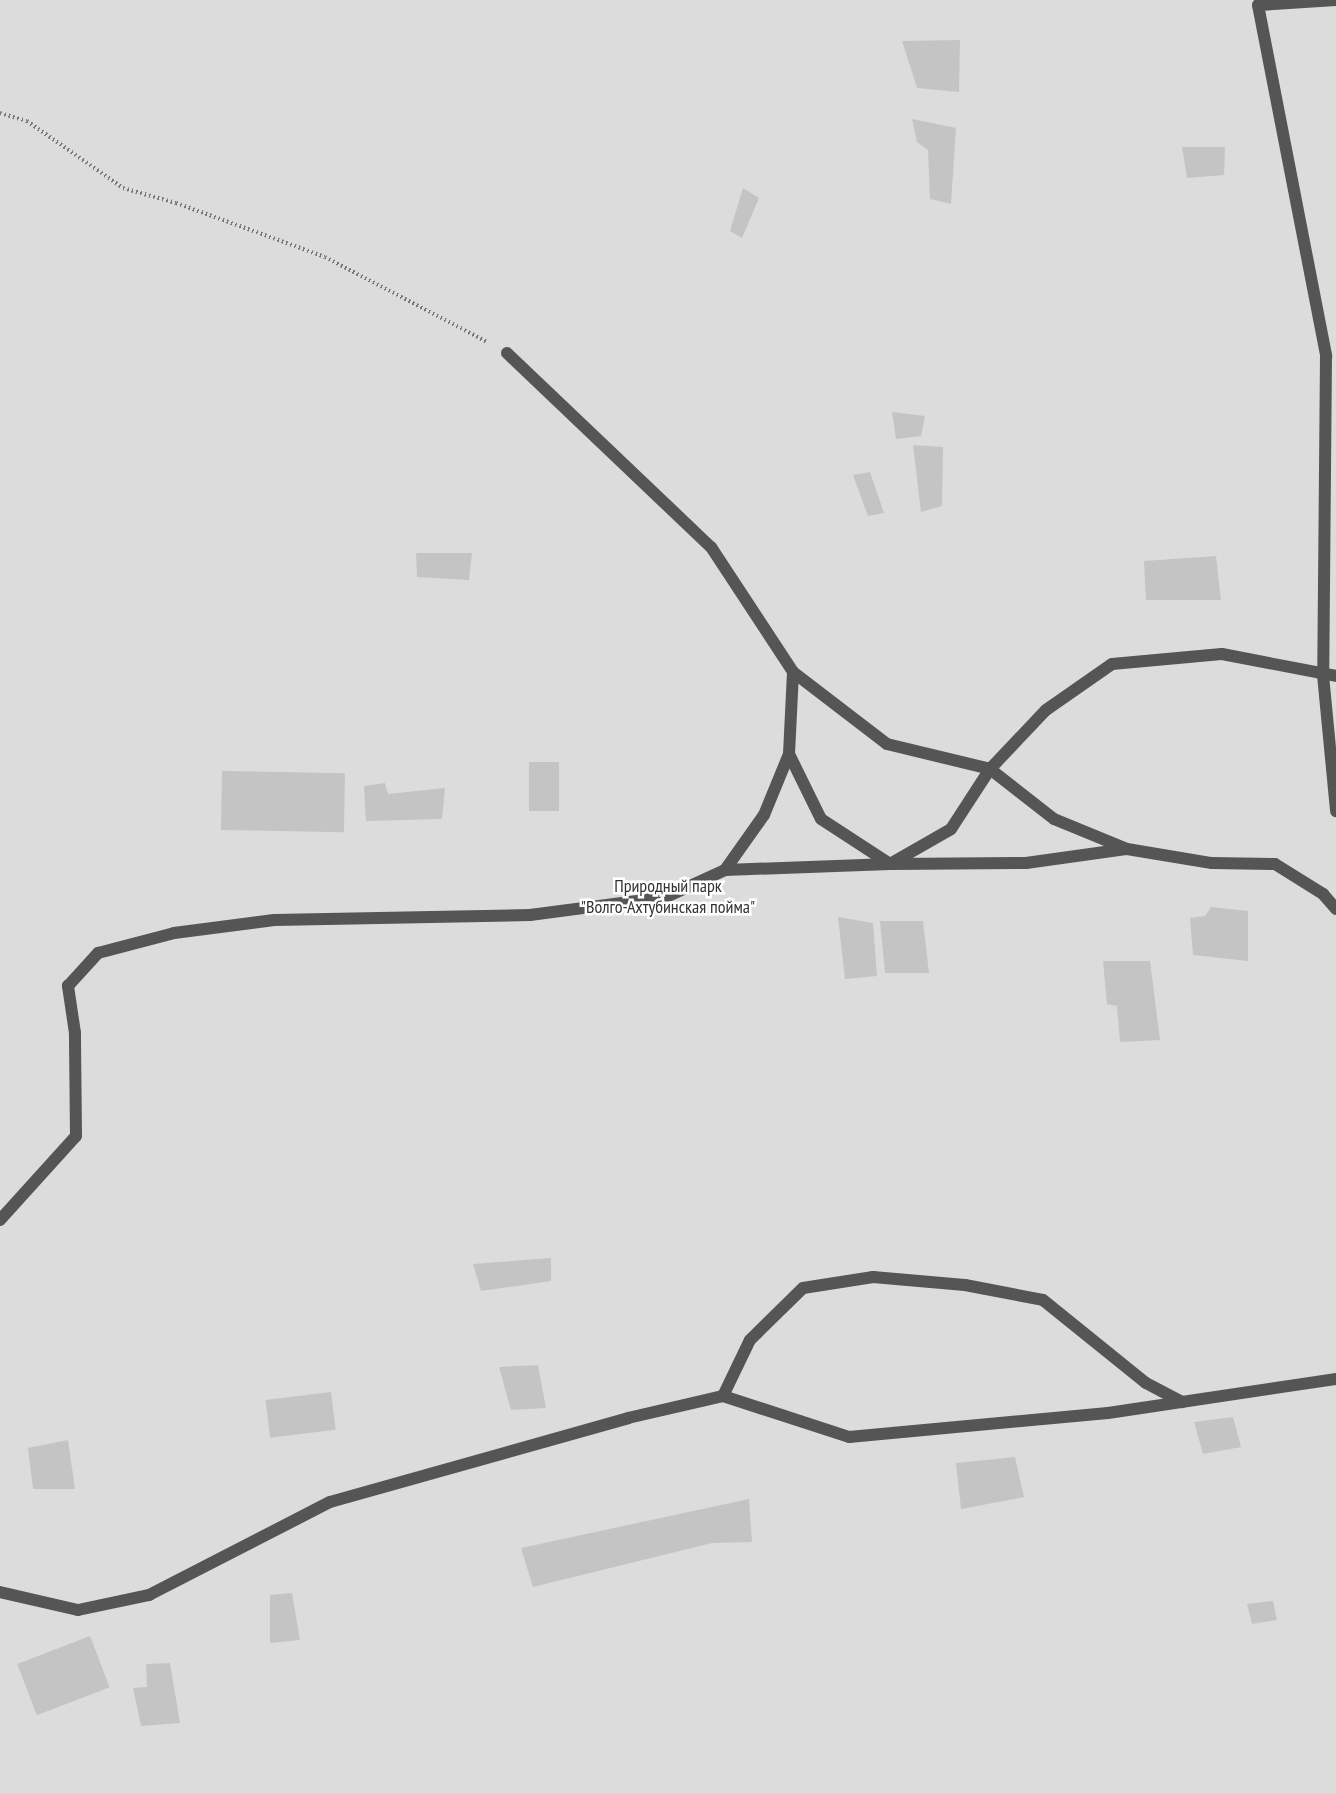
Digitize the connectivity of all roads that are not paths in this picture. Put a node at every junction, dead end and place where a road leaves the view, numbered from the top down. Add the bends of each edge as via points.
1 (1336, 0) edge
2 (507, 353) road end
3 (793, 672) junction
4 (1330, 675) edge
5 (789, 754) junction
6 (990, 769) junction
7 (1336, 811) edge
8 (1127, 849) junction
9 (890, 864) junction
10 (725, 870) junction
11 (1336, 909) edge
12 (0, 1220) edge
13 (1336, 1379) edge
14 (723, 1396) junction
15 (1182, 1402) junction
16 (0, 1592) edge

1 - 4 street via 1258,5 1326,356
2 - 3 street via 711,546
3 - 5 street
3 - 6 street via 887,744
4 - 6 street via 1222,654 1112,664 1046,710
4 - 7 street
5 - 9 street via 821,819
5 - 10 street via 764,815
6 - 8 street via 1054,819
6 - 9 street via 951,829
8 - 9 street via 1026,862
8 - 11 street via 1212,863 1275,864 1323,894
9 - 10 street
10 - 12 street via 666,897 644,900 530,915 274,920 174,933 98,953 68,986 75,1033 76,1136
13 - 15 street
14 - 15 street via 849,1437 1108,1413
14 - 15 street via 750,1340 804,1288 873,1277 965,1284 1043,1300 1146,1383
14 - 16 street via 628,1418 330,1502 149,1595 78,1610

